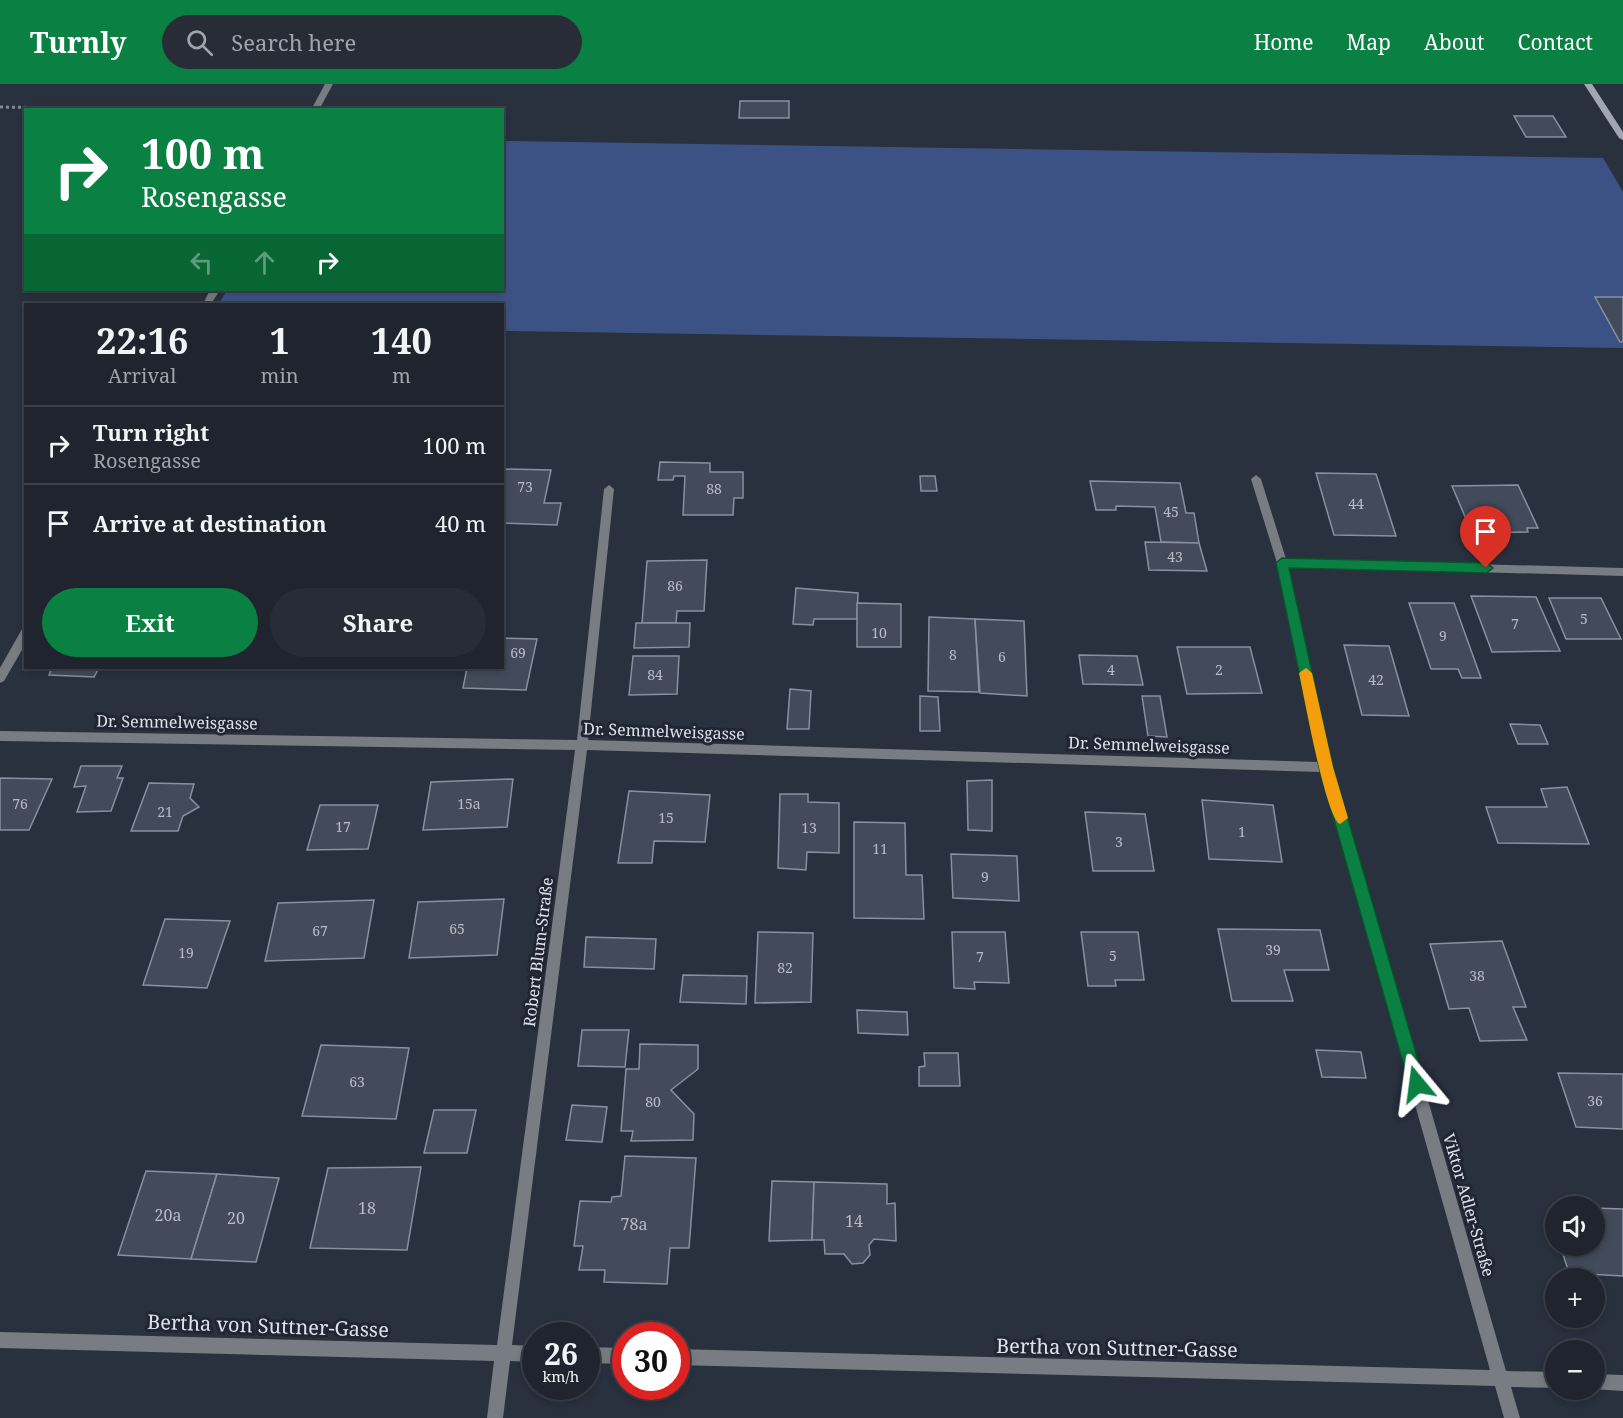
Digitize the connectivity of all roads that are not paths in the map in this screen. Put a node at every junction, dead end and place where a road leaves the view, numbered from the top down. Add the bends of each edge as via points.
1 (329, 84) edge
2 (1588, 84) edge
3 (316, 108) edge
4 (1623, 138) edge
5 (1256, 479) dead end
6 (609, 489) dead end
7 (1282, 563) junction
8 (1623, 572) edge
9 (24, 636) edge
10 (0, 678) edge
11 (0, 735) edge
12 (582, 745) junction
13 (1326, 767) junction
14 (0, 1340) edge
15 (503, 1353) junction
16 (522, 1354) edge
17 (690, 1358) edge
18 (1501, 1378) junction
19 (1545, 1380) edge
20 (1605, 1382) edge
21 (1623, 1383) edge
22 (495, 1418) edge
23 (1512, 1418) edge

1 - 3 street
2 - 4 main road
5 - 7 street, Viktor Adler-Straße
6 - 12 street, Robert Blum-Straße
7 - 8 street
7 - 13 street, Viktor Adler-Straße
9 - 10 street
11 - 12 street, Dr. Semmelweisgasse
12 - 13 street, Dr. Semmelweisgasse
12 - 15 street, Robert Blum-Straße
13 - 18 street, Viktor Adler-Straße
14 - 15 street, Bertha von Suttner-Gasse
15 - 16 street, Bertha von Suttner-Gasse
15 - 22 street, Robert Blum-Straße
17 - 18 street, Bertha von Suttner-Gasse
18 - 19 street, Bertha von Suttner-Gasse
18 - 23 street, Viktor Adler-Straße
20 - 21 street

